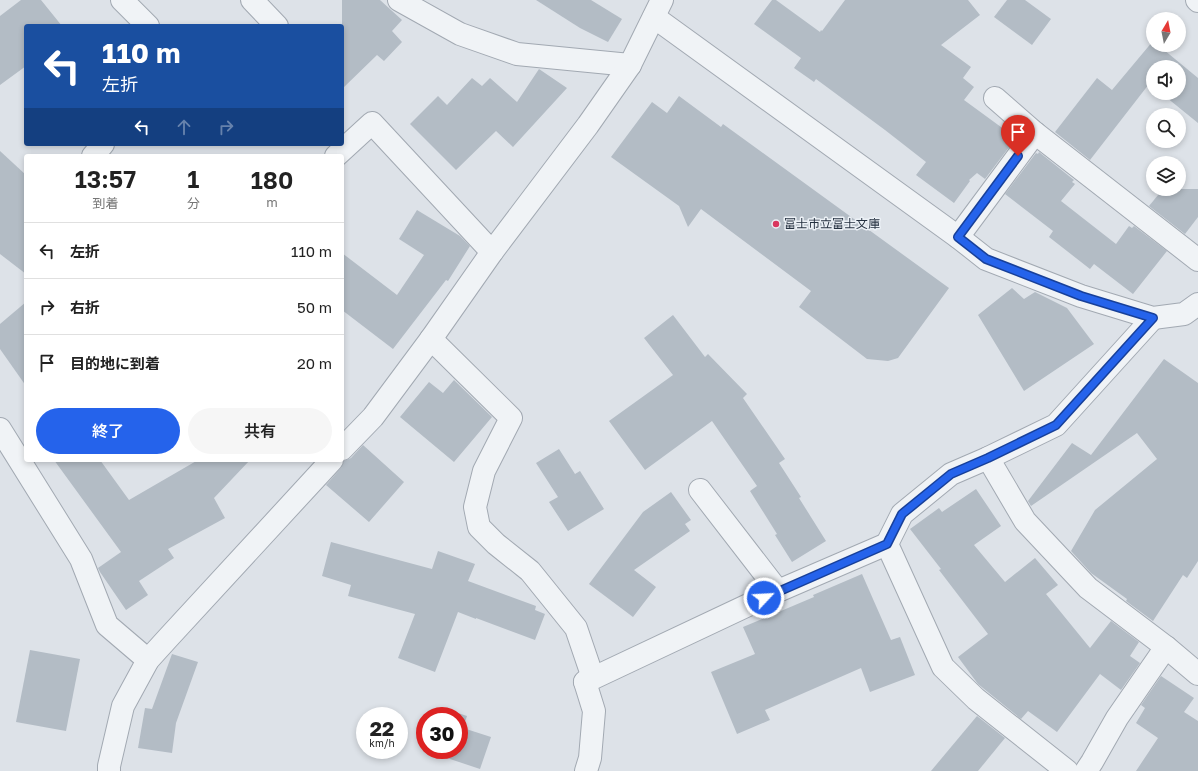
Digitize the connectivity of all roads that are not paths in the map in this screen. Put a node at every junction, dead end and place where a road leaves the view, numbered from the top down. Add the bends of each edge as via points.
1 (122, 0) edge
2 (252, 0) edge
3 (399, 0) edge
4 (658, 8) edge
5 (146, 24) edge
6 (275, 24) edge
7 (630, 65) junction
8 (995, 98) dead end
9 (1035, 133) junction
10 (101, 146) edge
11 (95, 154) edge
12 (338, 154) edge
13 (958, 237) junction
14 (492, 252) junction
15 (1198, 260) edge
16 (1198, 304) edge
17 (1153, 318) junction
18 (431, 339) junction
19 (0, 429) edge
20 (344, 447) edge
21 (988, 458) junction
22 (330, 462) edge
23 (700, 490) dead end
24 (887, 544) junction
25 (778, 591) junction
26 (1166, 647) junction
27 (148, 660) junction
28 (1198, 674) edge
29 (585, 682) junction
30 (109, 771) edge
31 (586, 771) edge
32 (1068, 771) edge
33 (1086, 771) edge

1 - 5 street
2 - 6 street
3 - 7 street via 460,34 517,54
4 - 7 street
4 - 13 street
7 - 14 street
8 - 9 street
9 - 13 street
9 - 15 street
10 - 11 street
12 - 14 street via 372,123
13 - 17 street via 986,259 1081,296
14 - 18 street
16 - 17 street via 1184,314
17 - 21 street via 1056,425
18 - 20 street via 373,417
18 - 29 street via 511,418 484,471 475,507 479,527 530,571 576,628 592,675
19 - 27 street via 81,560 107,625
21 - 24 street via 951,474 902,514
21 - 26 street via 1025,521 1088,588
22 - 27 street
23 - 25 street
24 - 25 street
24 - 32 street via 943,667 976,699
25 - 29 street
26 - 28 street
26 - 33 street via 1117,718
27 - 30 street via 123,706
29 - 31 street via 594,711 590,758

